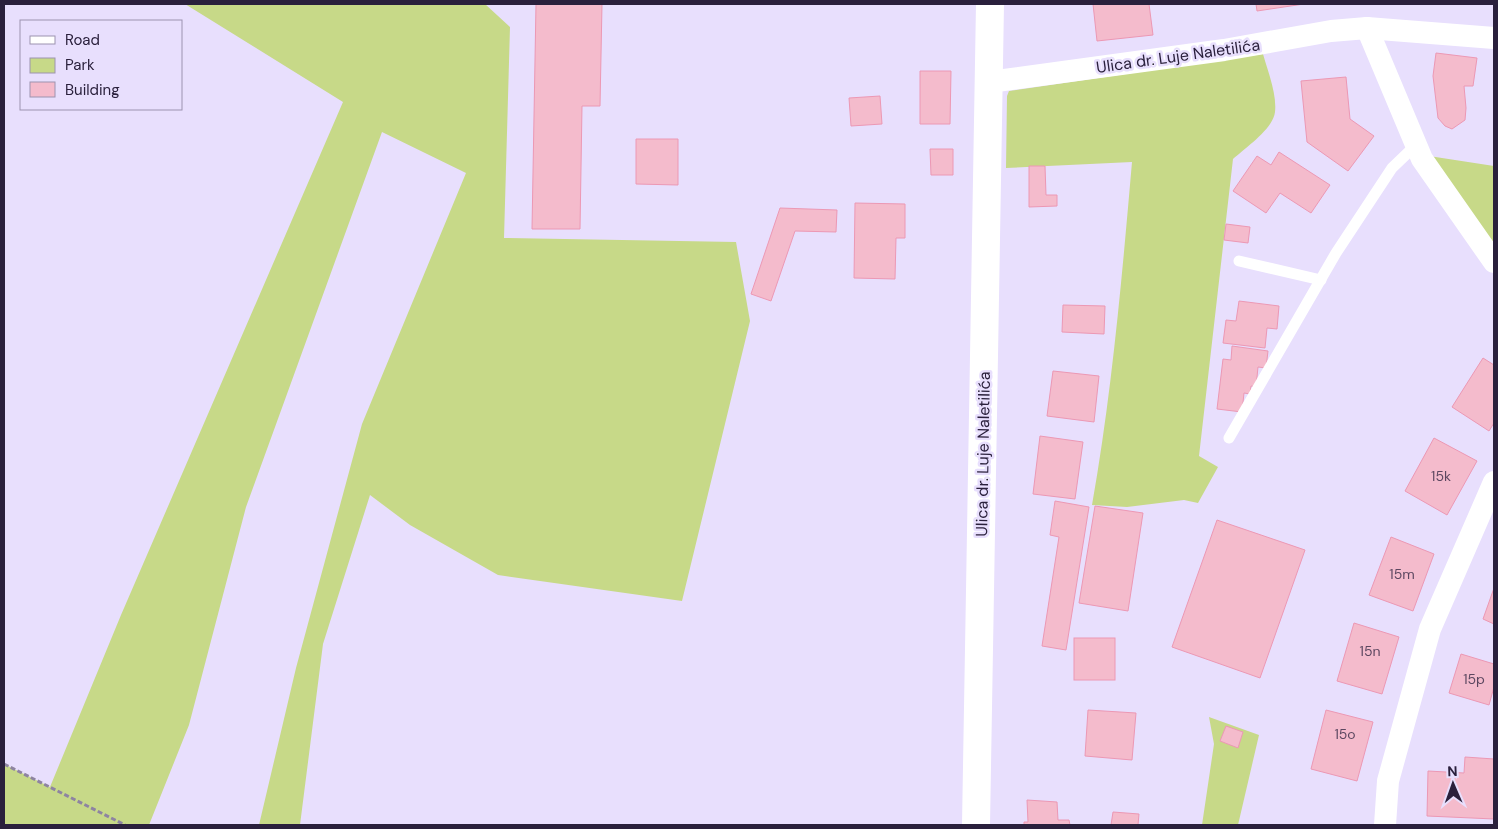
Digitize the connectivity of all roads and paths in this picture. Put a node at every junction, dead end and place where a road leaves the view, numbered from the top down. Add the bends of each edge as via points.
1 (990, 4) edge
2 (1368, 28) junction
3 (1494, 38) edge
4 (989, 82) junction
5 (1416, 145) junction
6 (1239, 261) dead end
7 (1494, 262) edge
8 (1321, 280) junction
9 (1228, 438) dead end
10 (1494, 482) edge
11 (4, 764) edge
12 (125, 825) edge
13 (976, 825) edge
14 (1385, 825) edge

1 - 4 main road, Ulica dr. Luje Naletilića
2 - 3 street, Ulica dr. Luje Naletilića
2 - 4 street, Ulica dr. Luje Naletilića
2 - 5 street
4 - 13 main road, Ulica dr. Luje Naletilića
5 - 7 street via 1422,159
5 - 8 lane via 1392,168
6 - 8 lane
8 - 9 lane
10 - 14 street via 1430,630 1388,781
11 - 12 path

